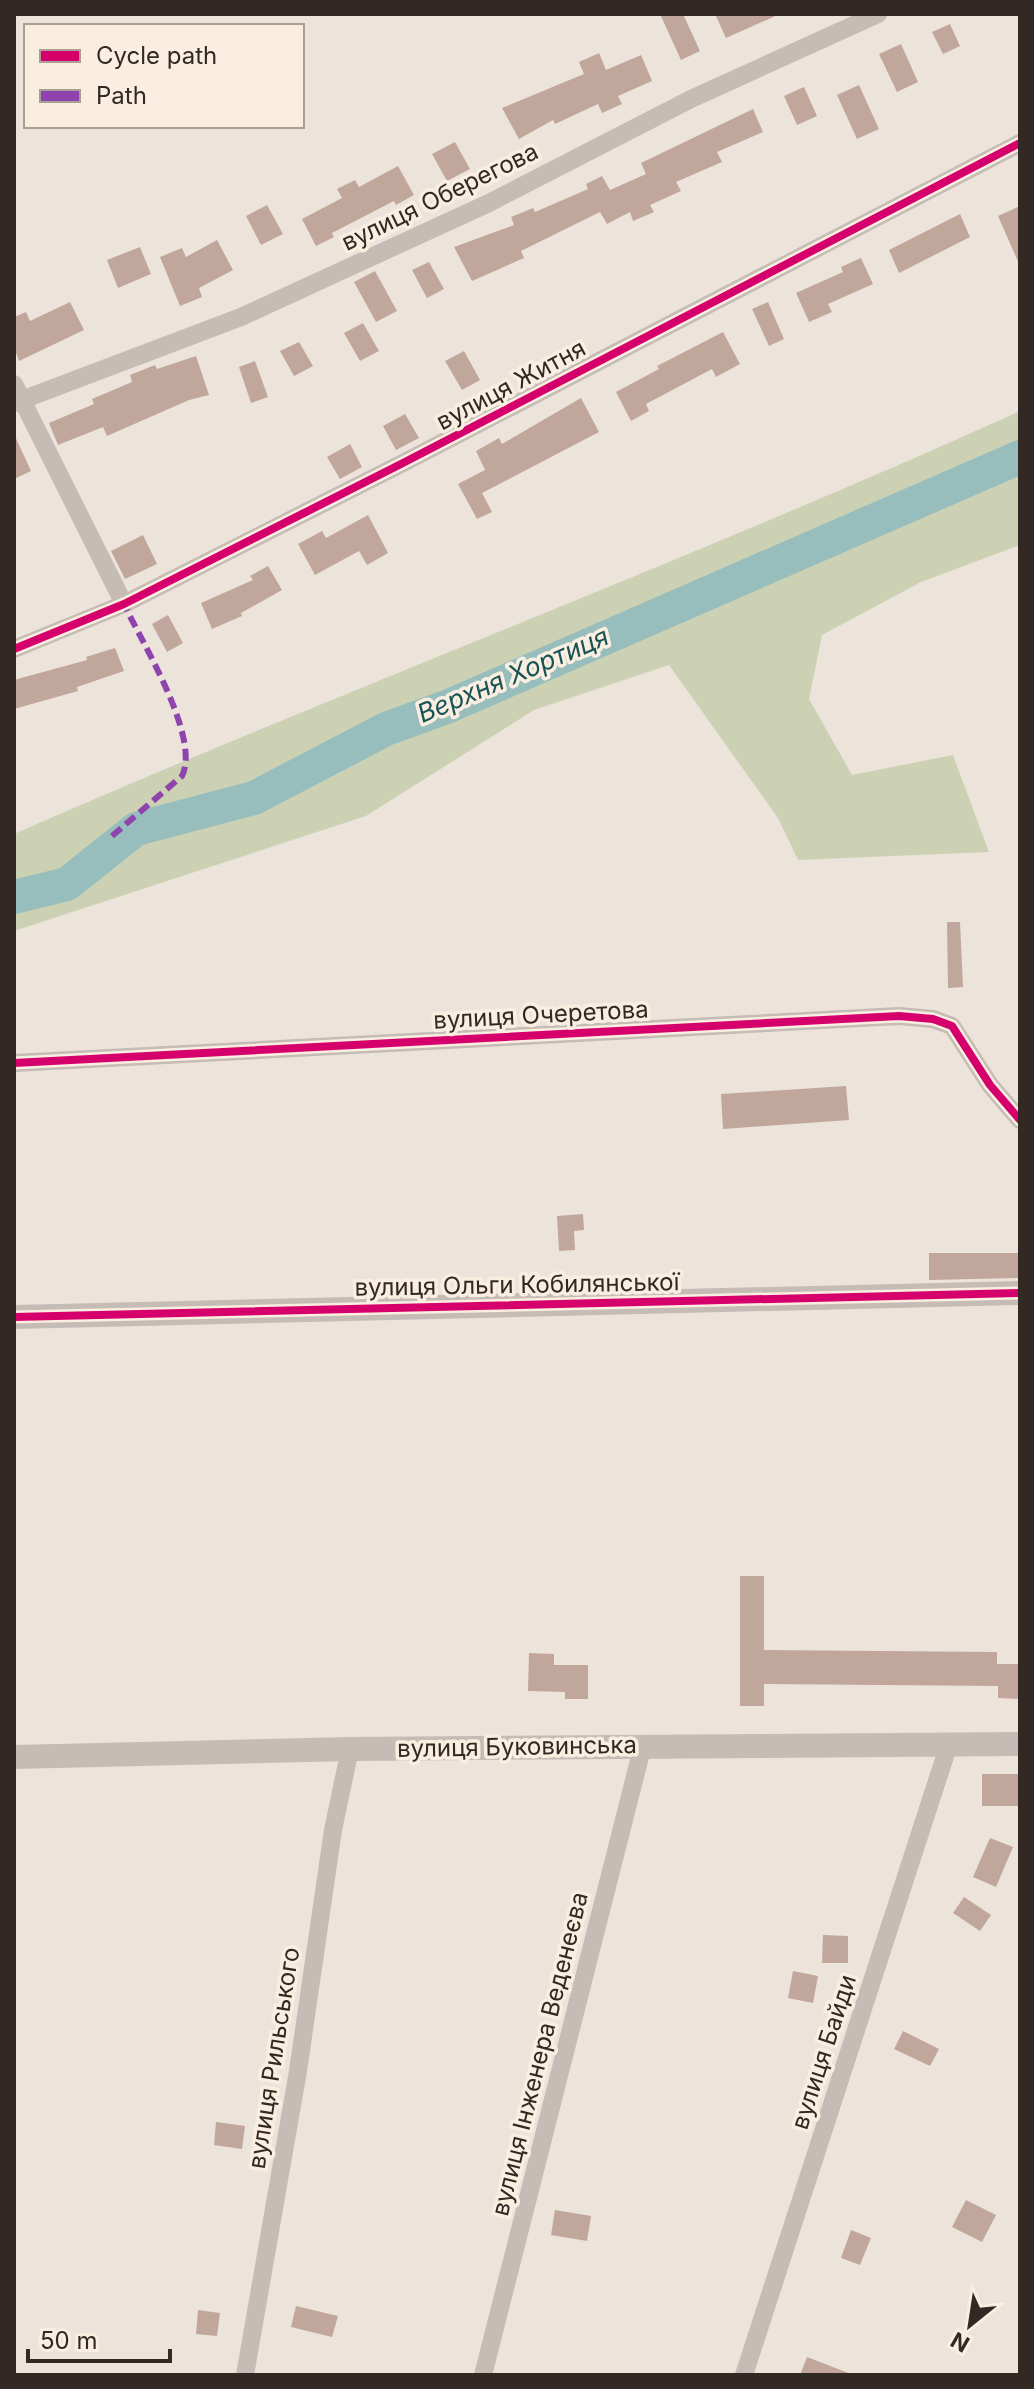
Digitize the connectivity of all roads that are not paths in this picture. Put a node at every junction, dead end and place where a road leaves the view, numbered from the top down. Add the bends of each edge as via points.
1 (878, 14) edge
2 (1020, 143) edge
3 (16, 396) edge
4 (124, 604) junction
5 (14, 649) edge
6 (14, 1063) edge
7 (1020, 1120) edge
8 (1020, 1293) edge
9 (14, 1317) edge
10 (949, 1744) junction
11 (1020, 1744) edge
12 (643, 1745) junction
13 (350, 1749) junction
14 (14, 1757) edge
15 (245, 2375) edge
16 (483, 2375) edge
17 (744, 2375) edge

1 - 3 street, вулиця Оберегова via 241,317
2 - 4 street, вулиця Житня
3 - 4 street
4 - 5 street, вулиця Житня
6 - 7 street, вулиця Очеретова via 899,1016 952,1026
8 - 9 street, вулиця Ольги Кобилянської
10 - 11 street, вулиця Буковинська
10 - 12 street, вулиця Буковинська
10 - 17 street, вулиця Байди
12 - 13 street, вулиця Буковинська
12 - 16 street, вулиця Інженера Веденеєва
13 - 14 street, вулиця Буковинська
13 - 15 street, вулиця Рильського

